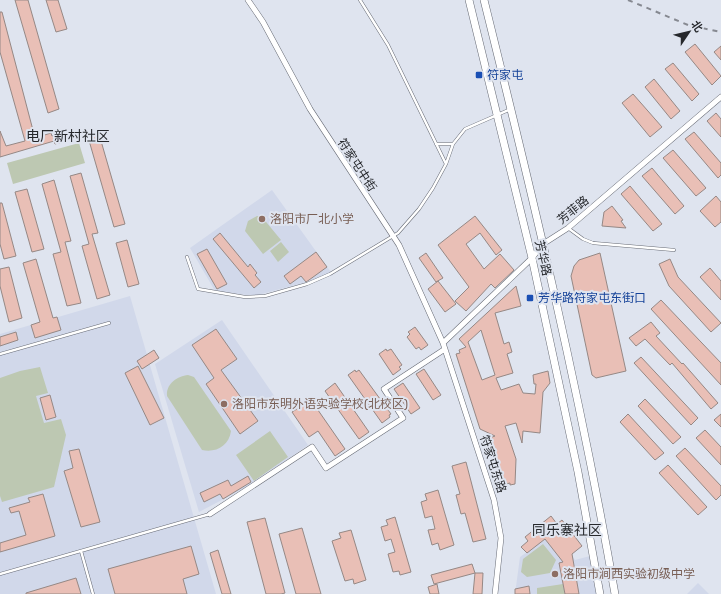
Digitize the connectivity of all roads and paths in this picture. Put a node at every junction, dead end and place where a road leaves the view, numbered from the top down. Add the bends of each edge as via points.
1 (248, 0) edge
2 (360, 0) edge
3 (469, 0) edge
4 (484, 0) edge
5 (721, 97) edge
6 (511, 109) junction
7 (498, 114) junction
8 (436, 144) junction
9 (453, 144) junction
10 (446, 164) junction
11 (568, 228) junction
12 (394, 237) junction
13 (543, 244) junction
14 (674, 250) dead end
15 (187, 257) dead end
16 (532, 258) junction
17 (109, 323) dead end
18 (443, 343) junction
19 (445, 349) junction
20 (0, 354) edge
21 (210, 514) joint
22 (81, 551) junction
23 (0, 574) edge
24 (93, 594) edge
25 (495, 594) edge
26 (600, 594) edge
27 (615, 594) edge

1 - 12 street, 符家屯中街 via 263,22 310,109
2 - 8 lane via 388,45
3 - 7 main road, 芳华路
4 - 6 main road, 芳华路
5 - 11 street, 芳菲路
6 - 7 lane
6 - 13 main road, 芳华路
7 - 9 lane via 465,129
7 - 16 main road, 芳华路
8 - 9 lane
8 - 10 lane
9 - 10 lane
10 - 12 lane via 434,188
11 - 13 street, 芳菲路
11 - 14 lane via 582,239 593,243
12 - 15 lane via 330,274 301,286 265,296 245,298 198,289
12 - 18 street, 符家屯中街
13 - 16 street, 芳菲路
13 - 27 main road, 芳华路 via 593,472
16 - 18 street, 芳菲路
16 - 26 main road, 芳华路 via 578,472
17 - 20 lane
18 - 19 street, 符家屯东路
19 - 21 street via 384,389 403,418 326,468 312,447
19 - 25 street, 符家屯东路 via 494,500 501,538
21 - 22 lane
22 - 23 lane
22 - 24 lane

